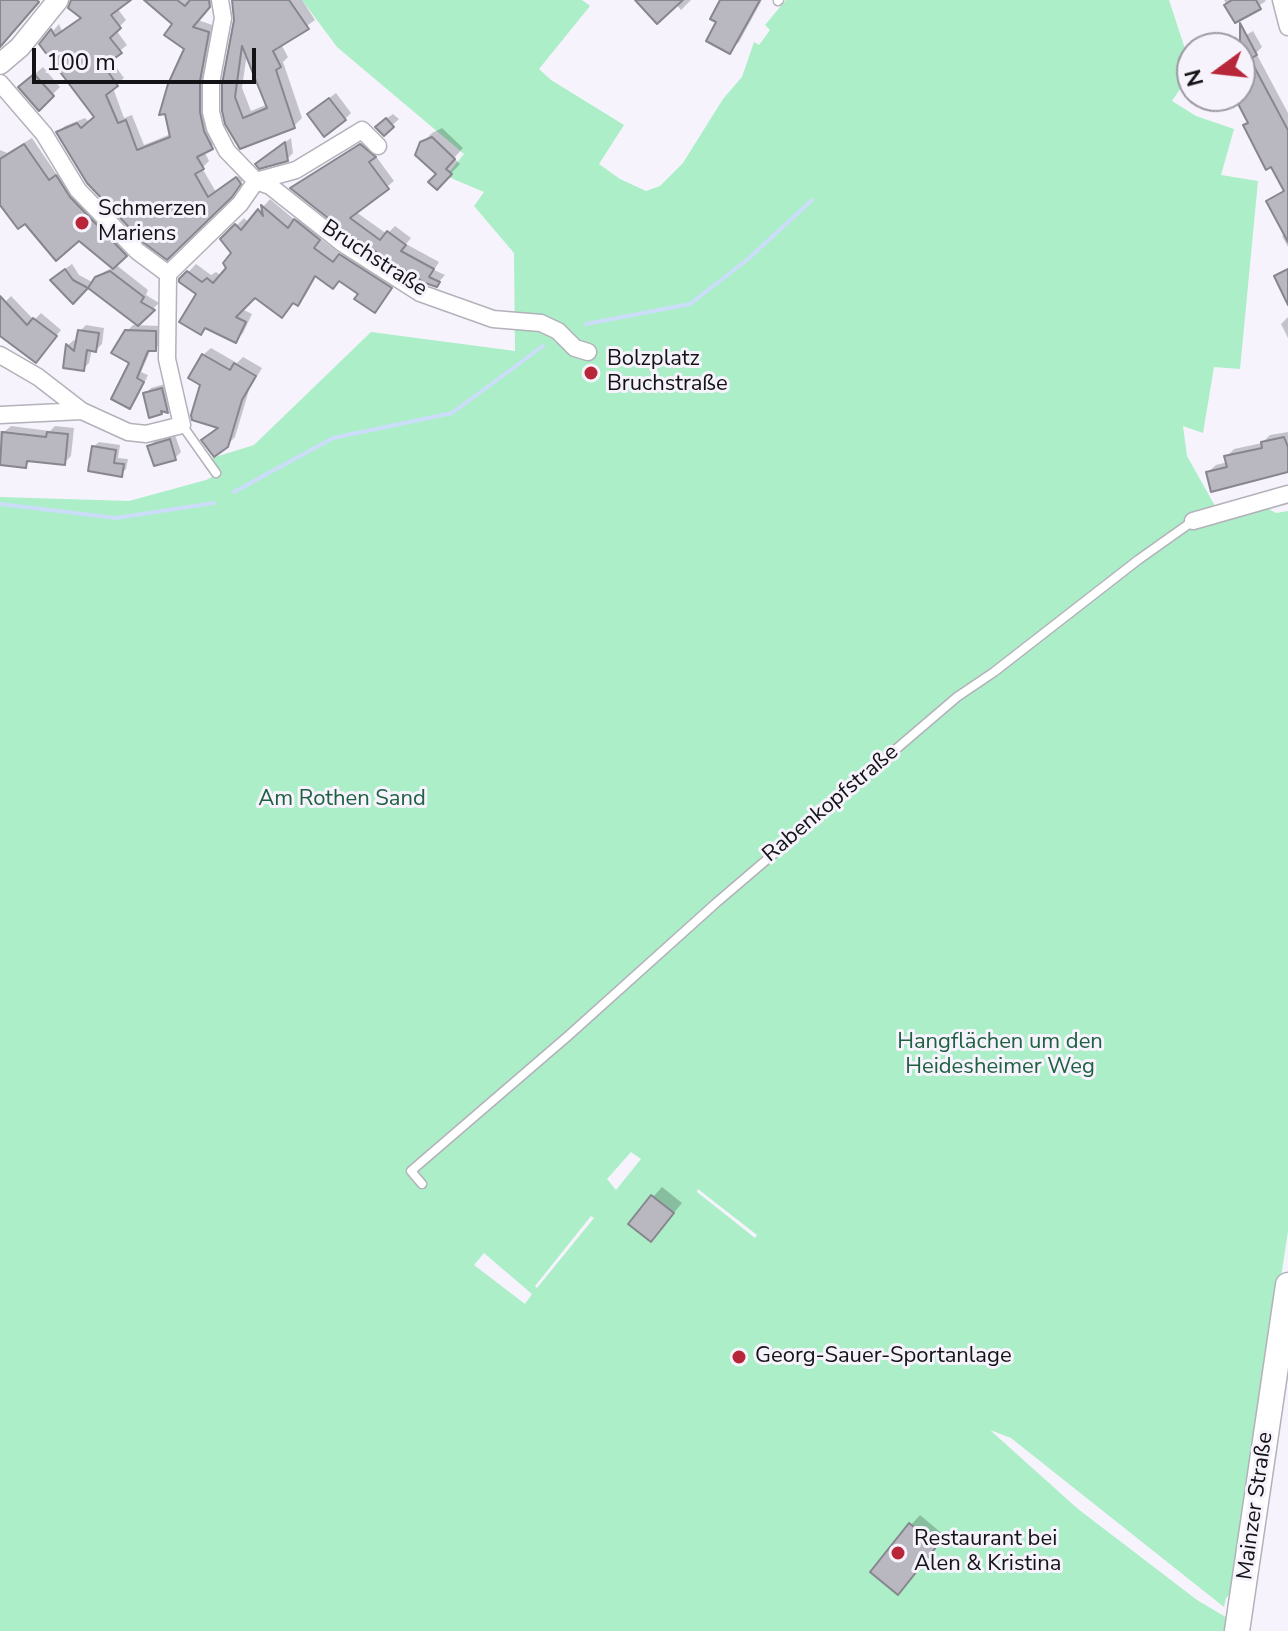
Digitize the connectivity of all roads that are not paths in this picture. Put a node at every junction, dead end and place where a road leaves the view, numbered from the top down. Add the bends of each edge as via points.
1 (58, 0) edge
2 (220, 0) edge
3 (1281, 0) edge
4 (1288, 27) edge
5 (0, 64) edge
6 (0, 83) edge
7 (378, 146) dead end
8 (256, 181) junction
9 (168, 274) junction
10 (588, 352) dead end
11 (0, 355) edge
12 (82, 411) junction
13 (0, 415) edge
14 (182, 425) junction
15 (216, 473) dead end
16 (1288, 494) edge
17 (1193, 521) joint
18 (422, 1184) dead end
19 (1288, 1285) edge
20 (1237, 1631) edge

1 - 5 street
2 - 8 street, Bruchstraße via 223,18 211,112 227,151
3 - 4 street
6 - 9 street via 44,134 78,190 126,241
7 - 8 street via 362,130 296,170
8 - 9 street via 240,204
8 - 10 street, Bruchstraße via 420,293 493,319 541,323
9 - 14 street via 167,359
11 - 12 street
12 - 13 street
12 - 14 street via 136,434
14 - 15 lane
16 - 17 street, Rabenkopfstraße
17 - 18 lane, Rabenkopfstraße via 957,697 716,903 411,1171
19 - 20 main road, Mainzer Straße

